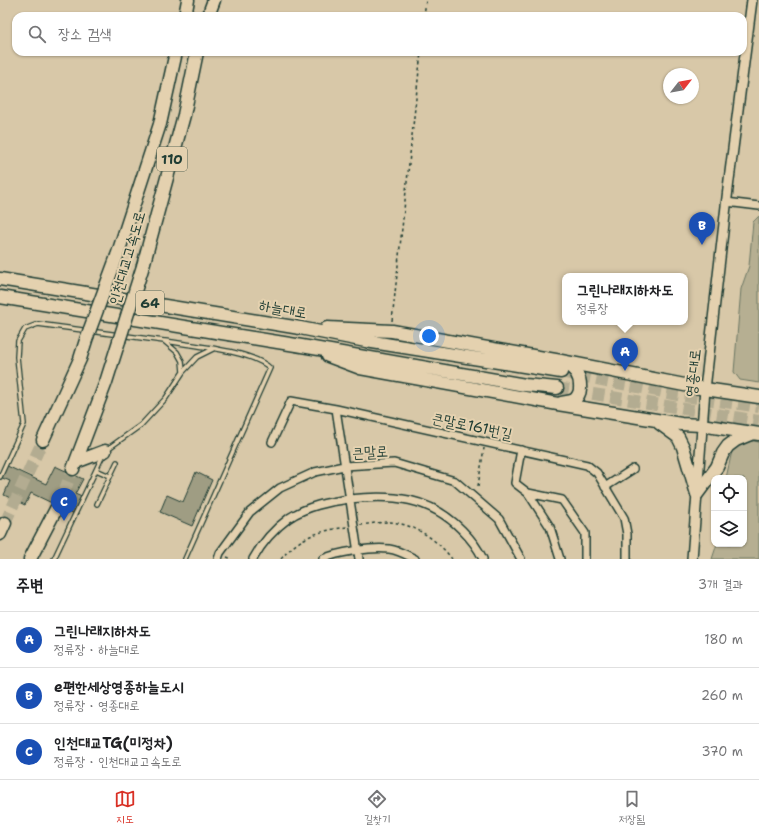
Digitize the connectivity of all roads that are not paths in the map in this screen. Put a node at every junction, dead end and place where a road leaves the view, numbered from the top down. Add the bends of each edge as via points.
1 (188, 0) edge
2 (206, 0) edge
3 (214, 0) edge
4 (752, 0) edge
5 (186, 12) edge
6 (204, 12) edge
7 (210, 12) edge
8 (747, 39) edge
9 (175, 56) edge
10 (196, 56) edge
11 (745, 56) edge
12 (726, 202) junction
13 (759, 206) edge
14 (0, 279) edge
15 (0, 297) edge
16 (164, 341) junction
17 (296, 345) junction
18 (214, 349) junction
19 (561, 366) junction
20 (183, 372) junction
21 (557, 388) tunnel mouth
22 (705, 389) junction
23 (759, 397) edge
24 (558, 404) junction
25 (336, 409) junction
26 (653, 419) junction
27 (701, 425) junction
28 (756, 433) edge
29 (43, 440) tunnel mouth
30 (272, 442) dead end
31 (522, 450) junction
32 (105, 451) junction
33 (117, 462) dead end
34 (344, 466) junction
35 (633, 469) dead end
36 (96, 470) junction
37 (110, 476) junction
38 (0, 477) edge
39 (605, 487) junction
40 (528, 493) junction
41 (697, 494) junction
42 (349, 499) junction
43 (97, 504) dead end
44 (56, 510) tunnel mouth
45 (3, 524) tunnel mouth
46 (0, 534) edge
47 (357, 551) junction
48 (30, 559) edge
49 (54, 559) edge
50 (185, 559) edge
51 (218, 559) edge
52 (253, 559) edge
53 (323, 559) edge
54 (358, 559) edge
55 (415, 559) edge
56 (483, 559) edge
57 (521, 559) edge
58 (560, 559) edge
59 (585, 559) edge
60 (627, 559) edge
61 (692, 559) edge

1 - 5 highway
2 - 6 highway
3 - 7 highway
4 - 8 main road, 영종대로
9 - 29 highway, 인천대교고속도로 / 110, bridge via 160,124 117,256 80,359
10 - 32 highway, 인천대교고속도로 / 110, bridge via 184,115 143,266 106,382 75,465
11 - 12 main road, 영종대로
12 - 13 street
12 - 22 main road, 영종대로
14 - 19 highway, 하늘대로 / 64 via 300,328 392,331
15 - 17 highway, 64
16 - 18 lane
16 - 20 lane via 177,352 182,361
16 - 38 lane via 38,324 25,329 18,341 17,357 24,424
17 - 21 highway, 64 via 525,385
17 - 24 highway via 360,368
18 - 20 lane via 197,356
18 - 50 lane via 245,356 265,363 270,368
19 - 22 highway, 하늘대로
19 - 24 highway via 577,372 580,394 573,400
20 - 32 lane via 166,398 141,425
22 - 23 highway, 하늘대로
22 - 27 main road, 영종대로
24 - 26 highway
25 - 30 street, 큰말로161번길 via 291,401
25 - 31 street, 큰말로161번길
25 - 34 street
26 - 27 highway
26 - 41 highway via 678,437
27 - 28 highway
27 - 41 main road, 영종대로
28 - 41 highway via 736,440 728,446 717,467
31 - 39 street, 큰말로161번길 via 587,465 597,473
31 - 40 street via 515,483
32 - 36 lane
33 - 37 lane
34 - 42 street
34 - 51 street, 큰말로 via 315,472 280,488 250,512
34 - 57 street, 큰말로 via 394,463 455,481 499,519
35 - 39 street
36 - 37 lane
36 - 49 lane
37 - 43 lane
39 - 60 street, 큰말로161번길 via 624,518
40 - 58 street via 550,527
40 - 59 street via 562,500 585,533
41 - 61 main road, 영종대로
42 - 47 street
42 - 52 street via 307,508 290,518 273,531
42 - 56 street via 370,496 418,501 454,521 469,537
44 - 48 highway
45 - 46 highway
47 - 53 street
47 - 54 street
47 - 55 street via 389,549

